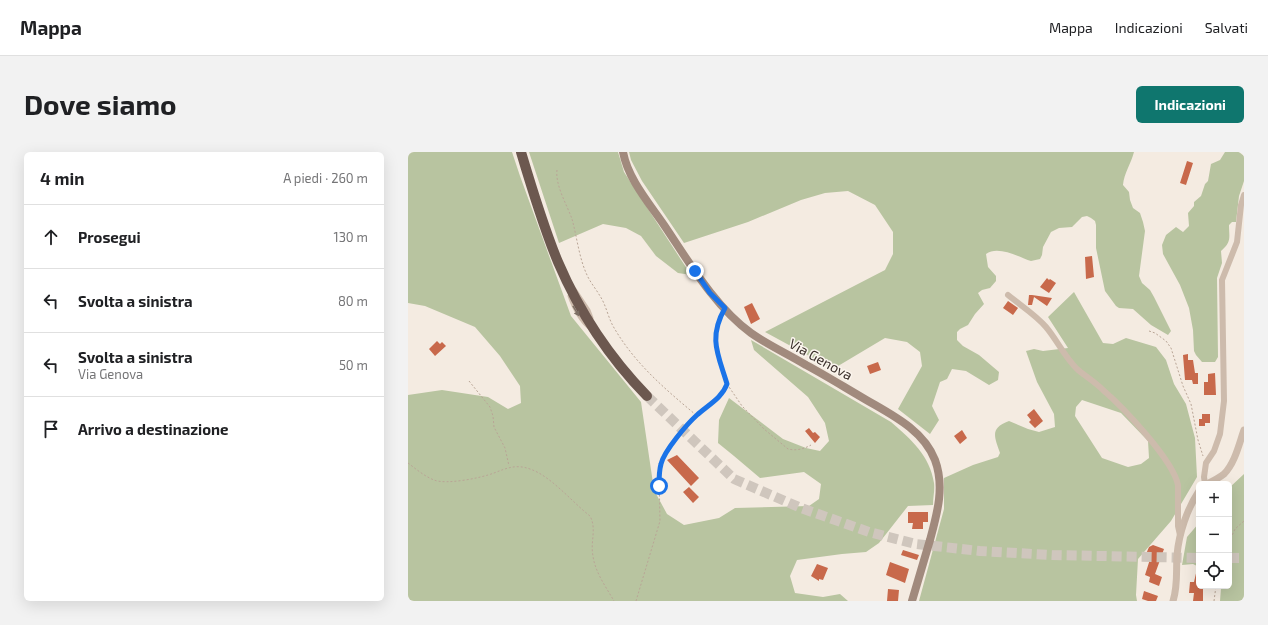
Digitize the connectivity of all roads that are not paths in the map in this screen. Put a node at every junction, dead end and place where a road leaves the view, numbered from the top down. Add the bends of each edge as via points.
1 (521, 152) edge
2 (623, 152) edge
3 (1244, 195) edge
4 (1008, 295) dead end
5 (647, 396) tunnel mouth
6 (1244, 430) edge
7 (1205, 481) edge
8 (1211, 481) edge
9 (1196, 496) edge
10 (1180, 537) junction
11 (912, 601) edge
12 (1173, 601) edge

1 - 5 highway via 545,229 568,283 596,332
2 - 11 main road, Via Genova via 629,170 644,195 710,293 725,308 750,332 905,424 928,447 938,474 939,506
3 - 7 street via 1237,242 1222,280 1224,401 1220,434 1214,451 1206,462
4 - 10 street via 1045,326 1078,370 1125,412 1168,463 1177,478
6 - 8 street via 1231,464 1223,474
9 - 10 street
10 - 12 street via 1177,585

